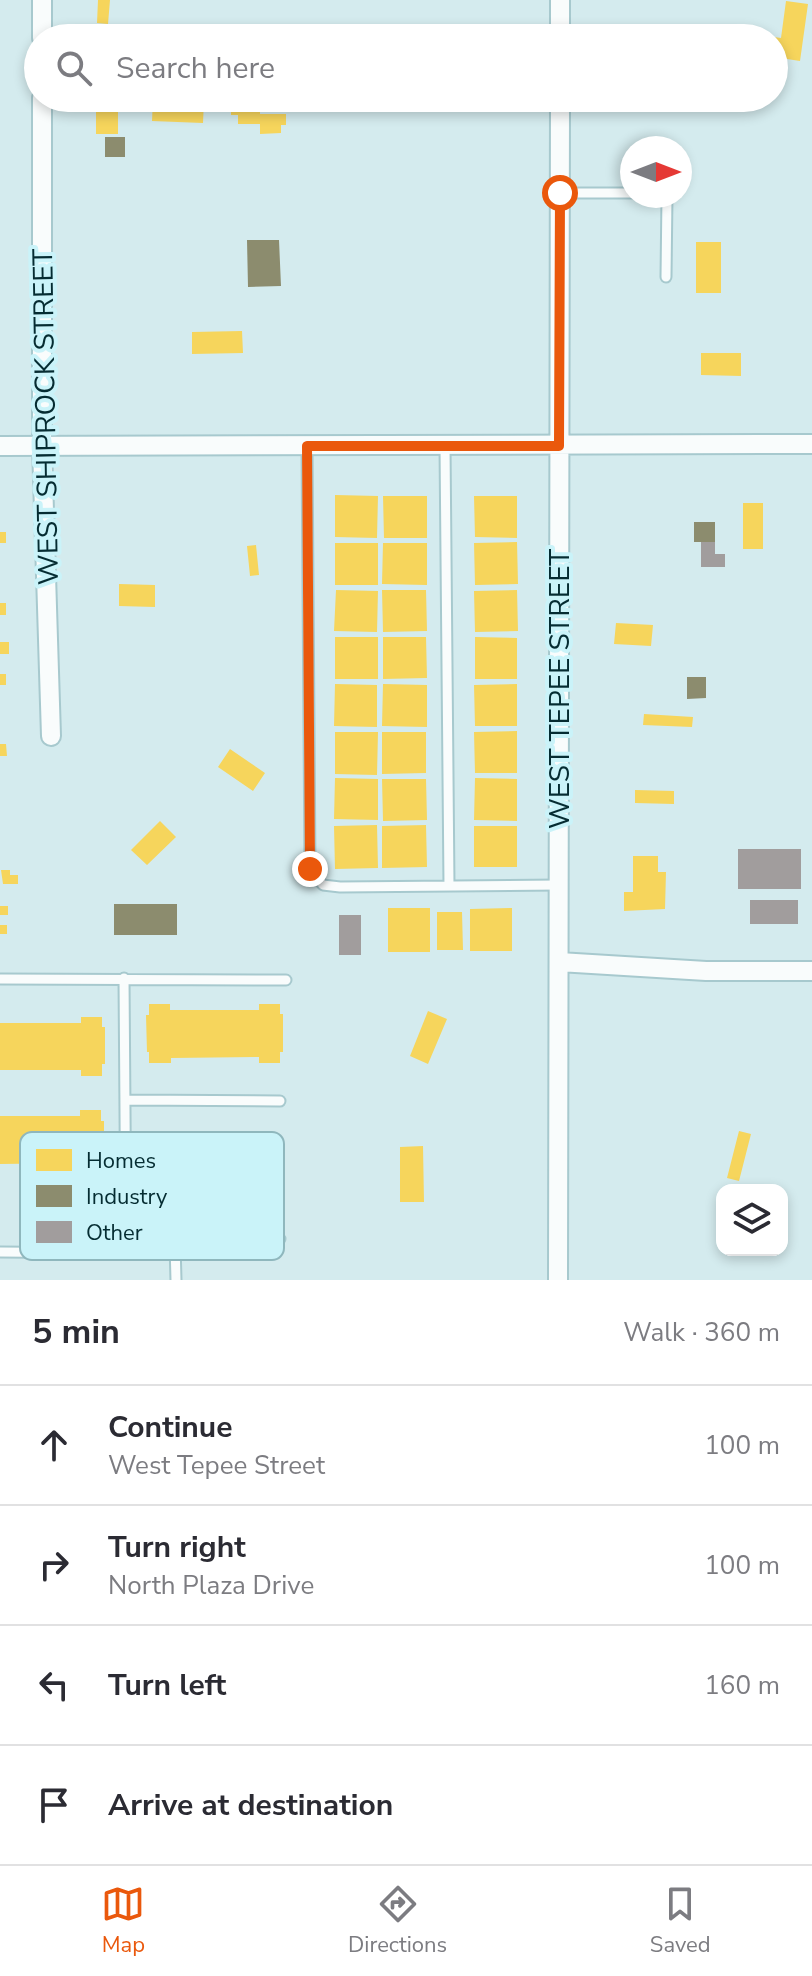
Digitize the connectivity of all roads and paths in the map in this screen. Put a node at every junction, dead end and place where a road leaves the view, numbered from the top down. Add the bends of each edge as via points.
1 (42, 0) edge
2 (560, 0) edge
3 (42, 24) edge
4 (560, 24) edge
5 (42, 112) edge
6 (560, 112) edge
7 (560, 193) junction
8 (620, 193) edge
9 (667, 208) edge
10 (666, 277) dead end
11 (812, 444) edge
12 (0, 446) edge
13 (42, 446) junction
14 (307, 446) junction
15 (445, 446) junction
16 (559, 446) junction
17 (51, 736) dead end
18 (559, 885) junction
19 (449, 886) junction
20 (559, 962) junction
21 (812, 971) edge
22 (124, 978) junction
23 (0, 979) edge
24 (286, 980) dead end
25 (125, 1100) junction
26 (280, 1101) dead end
27 (125, 1132) edge
28 (0, 1252) edge
29 (20, 1252) edge
30 (175, 1260) edge
31 (176, 1280) edge
32 (558, 1280) edge

1 - 3 street
2 - 4 street
5 - 13 street, WEST SHIPROCK STREET
6 - 7 street, WEST TEPEE STREET
7 - 8 lane
7 - 16 street, WEST TEPEE STREET
9 - 10 lane
11 - 16 street
12 - 13 street
13 - 14 street
13 - 17 street, WEST SHIPROCK STREET
14 - 15 street
14 - 19 lane via 310,869 323,885
15 - 16 street
15 - 19 lane
16 - 18 street, WEST TEPEE STREET
18 - 19 lane
18 - 20 street, WEST TEPEE STREET
20 - 21 street
20 - 32 street, WEST TEPEE STREET
22 - 23 lane
22 - 24 lane
22 - 25 lane
25 - 26 lane
25 - 27 lane
28 - 29 lane
30 - 31 lane

